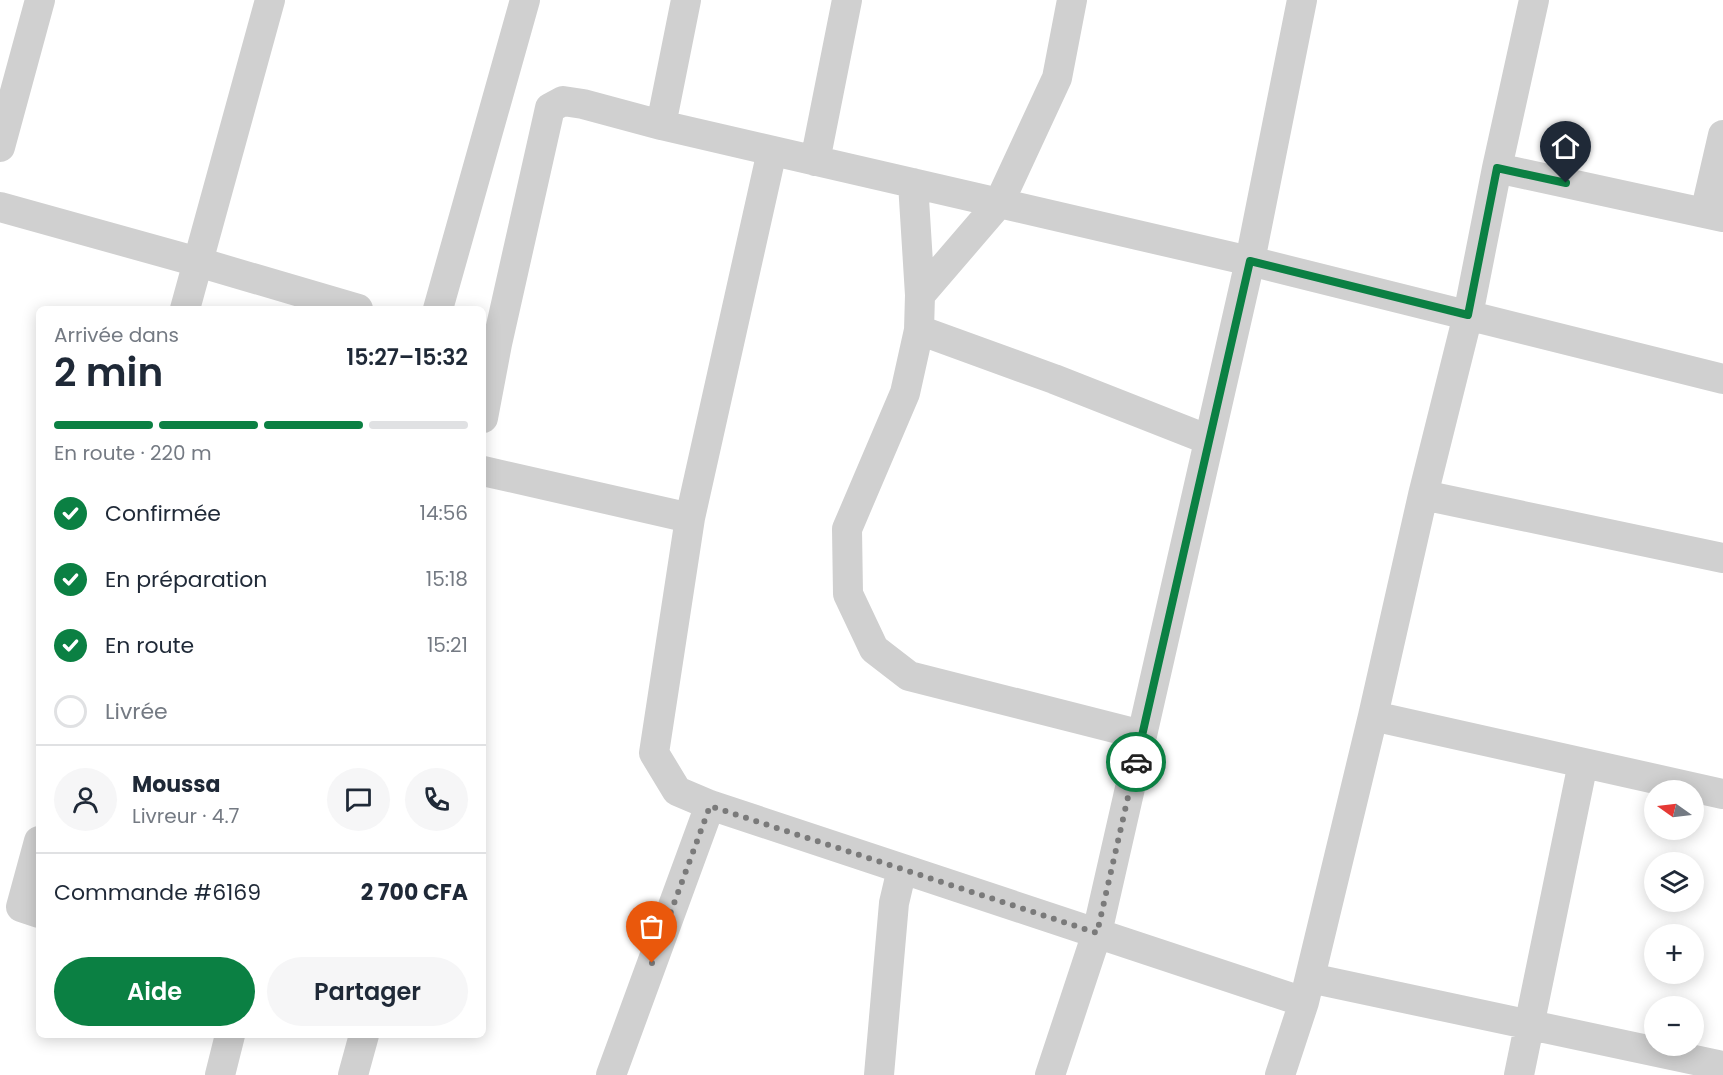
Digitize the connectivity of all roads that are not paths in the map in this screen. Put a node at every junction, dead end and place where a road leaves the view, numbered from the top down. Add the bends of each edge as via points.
1 (40, 0) edge
2 (270, 0) edge
3 (525, 0) edge
4 (686, 0) edge
5 (847, 0) edge
6 (1072, 0) edge
7 (1302, 0) edge
8 (1534, 0) edge
9 (661, 125) junction
10 (1723, 135) edge
11 (0, 147) edge
12 (772, 151) junction
13 (815, 161) junction
14 (1497, 168) junction
15 (913, 183) junction
16 (999, 203) junction
17 (0, 207) edge
18 (1714, 215) edge
19 (1250, 261) junction
20 (198, 262) junction
21 (920, 295) junction
22 (186, 306) edge
23 (348, 306) edge
24 (439, 306) edge
25 (1468, 315) junction
26 (919, 330) junction
27 (490, 342) edge
28 (1723, 379) edge
29 (486, 385) edge
30 (1209, 440) junction
31 (486, 472) edge
32 (1423, 495) junction
33 (690, 518) junction
34 (1723, 558) edge
35 (1373, 716) junction
36 (1142, 735) junction
37 (1583, 763) junction
38 (1723, 794) edge
39 (710, 806) junction
40 (36, 852) edge
41 (902, 869) junction
42 (36, 912) edge
43 (1097, 933) junction
44 (1307, 990) junction
45 (1528, 1024) junction
46 (229, 1038) edge
47 (363, 1038) edge
48 (1723, 1066) edge
49 (220, 1075) edge
50 (353, 1075) edge
51 (610, 1075) edge
52 (879, 1075) edge
53 (1050, 1075) edge
54 (1280, 1075) edge
55 (1519, 1075) edge

1 - 11 street
2 - 20 street
3 - 24 street
4 - 9 street
5 - 13 street
6 - 16 street via 1057,78
7 - 19 street
8 - 14 street
9 - 12 street
9 - 27 street via 583,104 563,101 550,108
10 - 18 street
12 - 13 street
12 - 33 street
13 - 15 street
14 - 18 street
14 - 25 street
15 - 16 street
15 - 21 street
16 - 19 street
16 - 21 street
17 - 20 street
19 - 25 street
19 - 30 street
20 - 22 street
20 - 23 street
21 - 26 street
25 - 28 street
25 - 32 street
26 - 30 street
26 - 36 street via 905,393 847,529 848,594 874,649 909,676
27 - 29 street
30 - 36 street
31 - 33 street
32 - 34 street
32 - 35 street
33 - 39 street via 654,753 677,791
35 - 37 street
35 - 44 street
36 - 43 street
37 - 38 street
37 - 45 street
39 - 41 street
39 - 51 street
40 - 42 street via 21,907
41 - 43 street
41 - 52 street via 894,903
43 - 44 street
43 - 53 street
44 - 45 street
44 - 54 street
45 - 48 street
45 - 55 street
46 - 49 street
47 - 50 street

